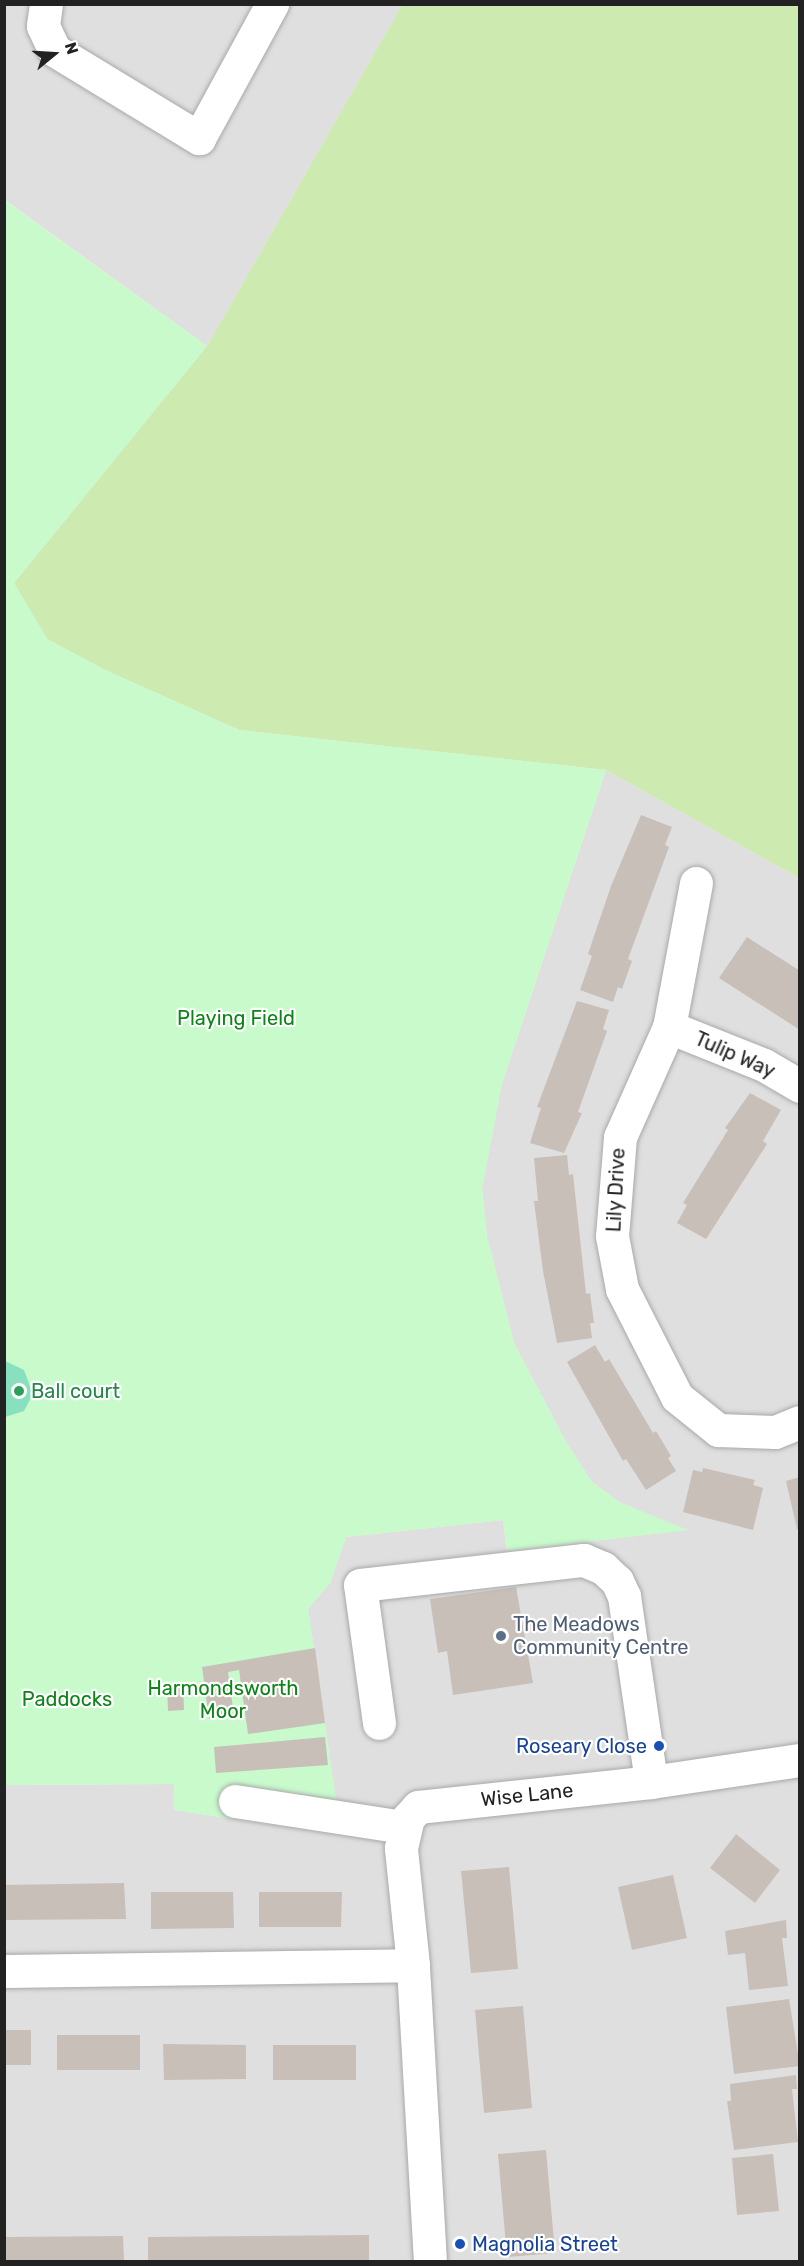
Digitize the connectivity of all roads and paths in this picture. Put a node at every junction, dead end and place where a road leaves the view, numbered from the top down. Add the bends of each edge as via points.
1 (46, 4) edge
2 (272, 4) edge
3 (696, 883) dead end
4 (669, 1027) junction
5 (800, 1086) edge
6 (800, 1422) edge
7 (379, 1723) dead end
8 (800, 1760) edge
9 (651, 1782) junction
10 (235, 1801) dead end
11 (403, 1827) junction
12 (413, 1965) junction
13 (4, 1971) edge
14 (430, 2262) edge

1 - 2 street via 43,26 54,50 199,138
3 - 4 street, Lily Drive
4 - 5 street, Tulip Way via 764,1065
4 - 6 street, Lily Drive via 620,1137 612,1236 622,1289 677,1397 718,1430 775,1432
7 - 9 street via 360,1585 584,1560 603,1568 617,1581 624,1596
8 - 9 street, Wise Lane
9 - 11 street, Wise Lane via 418,1807
10 - 11 street
11 - 12 street via 401,1848
12 - 13 street
12 - 14 street

